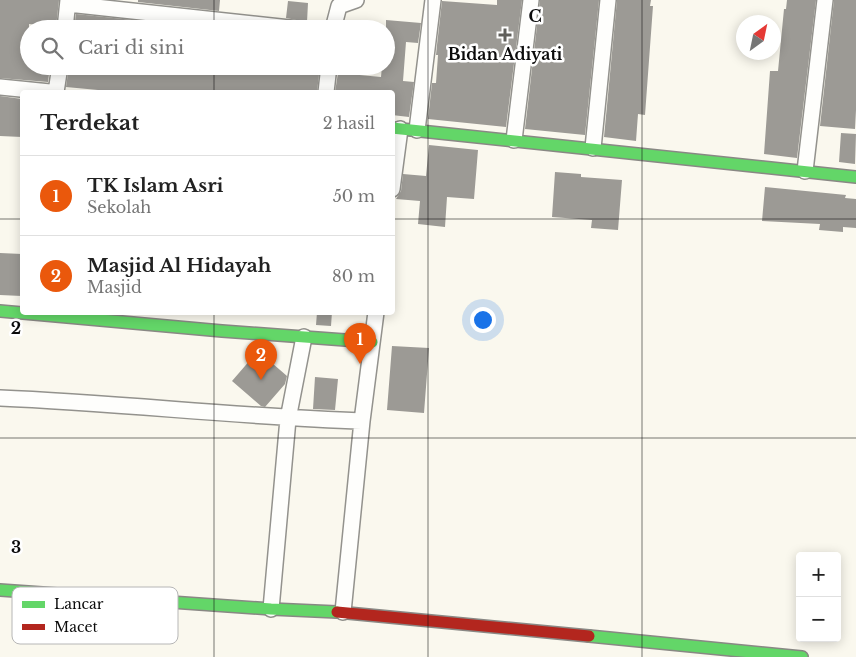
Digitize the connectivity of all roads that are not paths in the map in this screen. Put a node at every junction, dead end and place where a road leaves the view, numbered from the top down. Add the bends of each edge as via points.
1 (356, 0) edge
2 (433, 0) edge
3 (531, 0) edge
4 (608, 0) edge
5 (825, 0) edge
6 (68, 2) edge
7 (66, 20) edge
8 (222, 20) edge
9 (335, 20) edge
10 (59, 75) edge
11 (327, 75) edge
12 (0, 87) edge
13 (30, 90) edge
14 (56, 90) edge
15 (326, 90) edge
16 (396, 128) edge
17 (417, 130) junction
18 (514, 140) junction
19 (395, 143) edge
20 (594, 148) junction
21 (805, 171) junction
22 (856, 177) edge
23 (0, 311) edge
24 (20, 313) edge
25 (47, 315) edge
26 (376, 315) edge
27 (304, 337) junction
28 (372, 342) junction
29 (0, 398) edge
30 (288, 419) junction
31 (362, 421) junction
32 (178, 602) edge
33 (271, 609) junction
34 (343, 612) junction
35 (802, 657) edge

1 - 9 street via 339,6
2 - 17 street
3 - 18 street
4 - 20 street
5 - 21 street
6 - 7 street
6 - 8 street
10 - 14 street
11 - 15 street
12 - 13 street
16 - 17 main road
16 - 19 street
17 - 18 main road
18 - 20 main road
20 - 21 main road
21 - 22 main road
23 - 24 main road
25 - 27 main road
26 - 28 street
27 - 28 main road
27 - 30 street
28 - 31 street
29 - 30 street
30 - 31 street
30 - 33 street
31 - 34 street
32 - 33 main road
33 - 34 main road
34 - 35 main road

